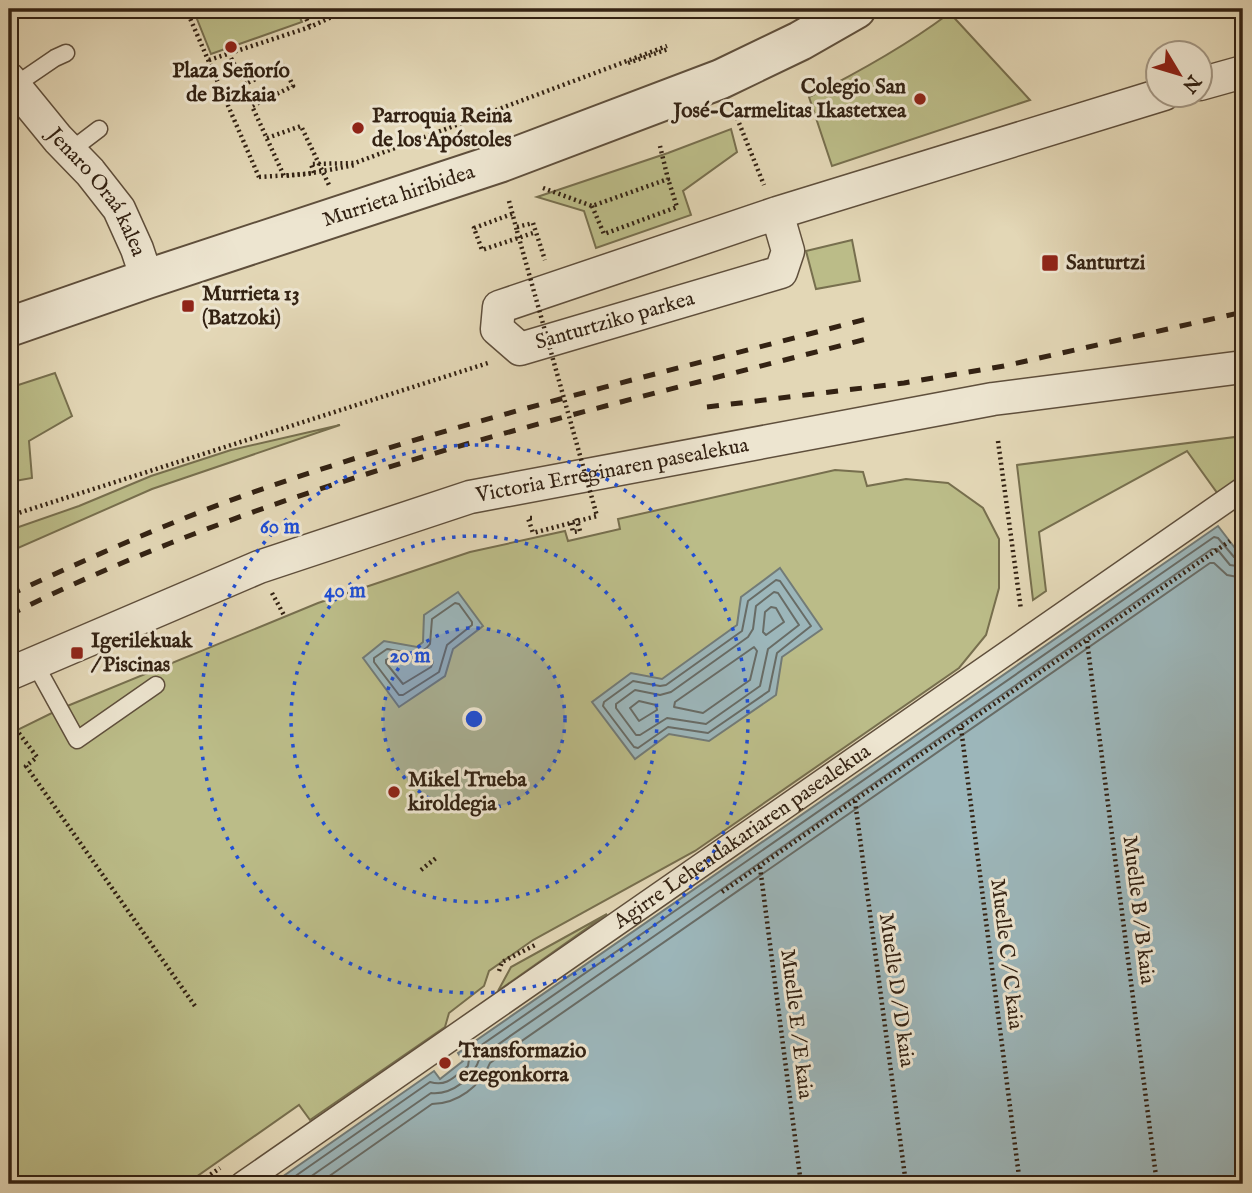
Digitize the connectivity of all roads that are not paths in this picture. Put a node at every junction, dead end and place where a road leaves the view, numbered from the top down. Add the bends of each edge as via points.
1 (856, 9) edge
2 (66, 53) dead end
3 (1243, 72) edge
4 (1214, 80) edge
5 (11, 82) edge
6 (1144, 99) edge
7 (99, 129) dead end
8 (70, 151) junction
9 (771, 200) junction
10 (146, 279) junction
11 (9, 327) edge
12 (1243, 367) edge
13 (1243, 489) edge
14 (21, 668) edge
15 (156, 685) dead end
16 (242, 1184) edge

1 - 10 street, Murrieta hiribidea via 721,79 499,163
2 - 5 lane
3 - 4 street
5 - 8 street, Jenaro Oraá kalea
6 - 9 street, Santurtziko parkea
7 - 8 lane
8 - 10 street, Jenaro Oraá kalea via 119,209
9 - 9 street, Santurtziko parkea via 499,307 497,329 520,349 781,272 788,251
10 - 11 street, Murrieta hiribidea
12 - 14 street, Victoria Erreginaren pasealekua via 993,399 470,497 259,567
13 - 16 street, Agirre Lehendakariaren pasealekua
14 - 15 lane via 78,740

